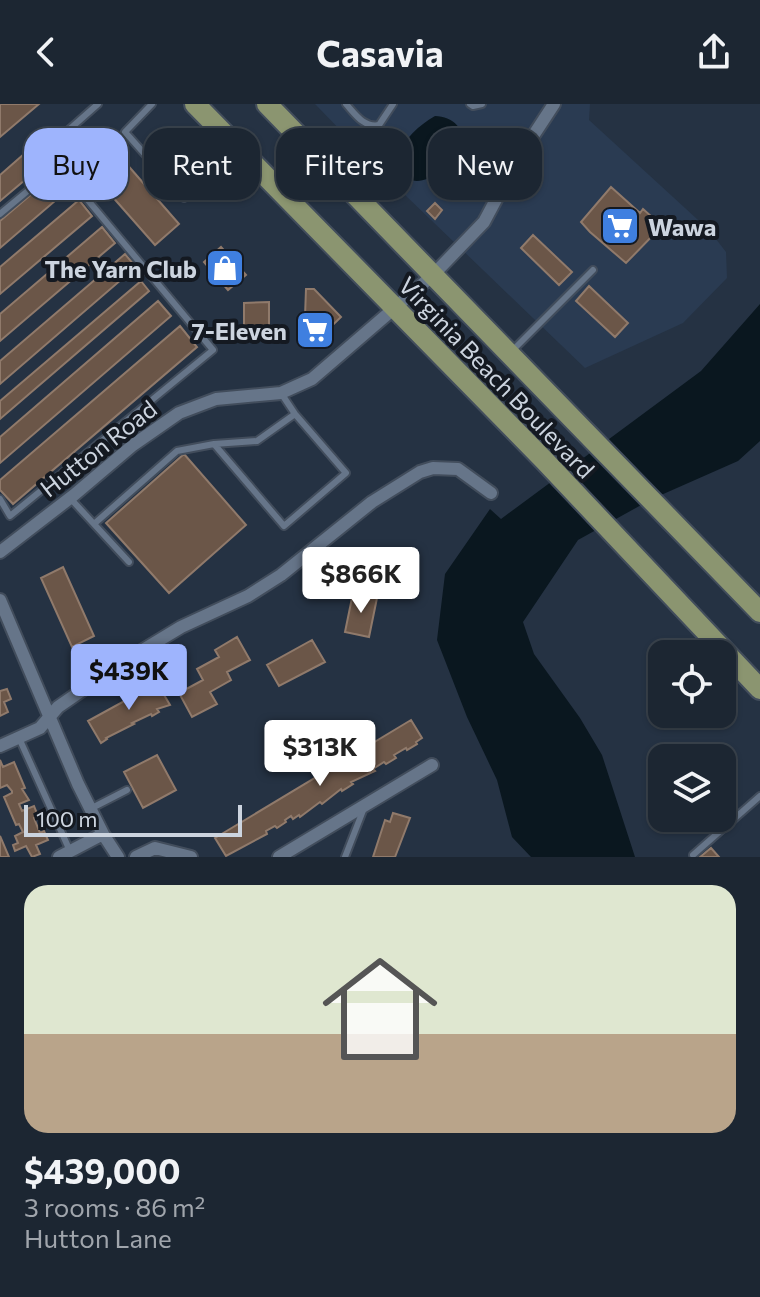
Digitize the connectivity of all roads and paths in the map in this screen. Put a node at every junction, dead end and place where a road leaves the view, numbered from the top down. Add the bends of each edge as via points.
1 (98, 104) edge
2 (152, 104) edge
3 (195, 104) edge
4 (267, 104) edge
5 (346, 104) edge
6 (393, 104) edge
7 (470, 104) edge
8 (482, 104) edge
9 (554, 104) edge
10 (71, 128) edge
11 (218, 128) edge
12 (144, 153) edge
13 (260, 171) edge
14 (24, 194) edge
15 (88, 200) edge
16 (0, 214) edge
17 (593, 270) dead end
18 (433, 275) junction
19 (394, 308) junction
20 (510, 354) junction
21 (281, 393) junction
22 (295, 414) junction
23 (214, 444) junction
24 (491, 493) dead end
25 (70, 498) junction
26 (0, 499) edge
27 (94, 524) junction
28 (0, 552) edge
29 (129, 562) dead end
30 (0, 600) edge
31 (760, 612) edge
32 (760, 689) edge
33 (49, 718) junction
34 (19, 738) junction
35 (0, 746) edge
36 (432, 765) dead end
37 (127, 790) dead end
38 (760, 796) edge
39 (364, 807) junction
40 (90, 809) junction
41 (103, 834) junction
42 (65, 854) edge
43 (693, 855) dead end
44 (118, 857) edge
45 (136, 857) edge
46 (191, 857) edge
47 (279, 857) edge
48 (345, 857) edge

1 - 10 lane
2 - 12 lane via 125,132
3 - 11 main road, Virginia Beach Boulevard
4 - 18 main road, Virginia Beach Boulevard
5 - 6 lane via 372,127
7 - 8 lane
9 - 18 street, Hutton Road via 484,222
13 - 19 main road, Virginia Beach Boulevard
14 - 16 lane
15 - 26 lane via 213,350 10,516
17 - 20 lane
18 - 19 street, Hutton Road
18 - 20 main road, Virginia Beach Boulevard
19 - 21 street, Hutton Road via 312,379
19 - 32 main road, Virginia Beach Boulevard
20 - 31 main road, Virginia Beach Boulevard
21 - 22 lane
21 - 25 street, Hutton Road via 216,399 179,413
22 - 23 lane via 257,441
22 - 23 lane via 346,473 284,526
23 - 27 lane via 177,451
24 - 33 street via 458,469 420,472 372,502 270,582 132,657
25 - 27 lane
25 - 28 street, Hutton Road
27 - 29 lane
30 - 33 street
33 - 34 street
33 - 40 street
34 - 35 street
34 - 42 lane
36 - 39 street
37 - 40 lane
38 - 43 lane
39 - 47 street
39 - 48 lane
40 - 41 street
41 - 42 street
41 - 44 street
45 - 46 street via 155,848

